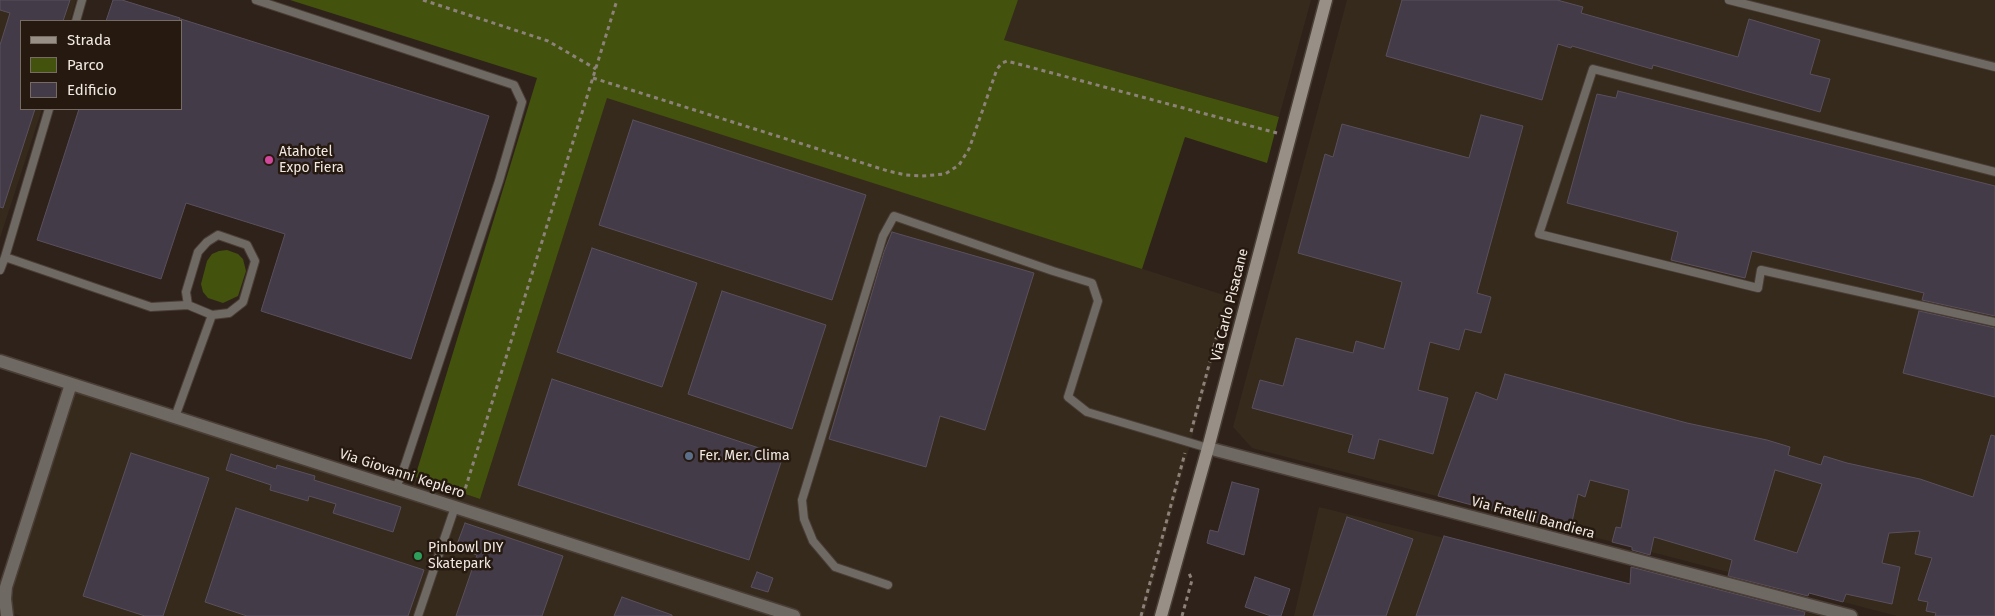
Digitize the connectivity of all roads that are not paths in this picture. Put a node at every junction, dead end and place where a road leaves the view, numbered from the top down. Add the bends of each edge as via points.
1 (82, 0) edge
2 (256, 0) edge
3 (1326, 0) edge
4 (1729, 0) edge
5 (76, 20) edge
6 (1995, 67) edge
7 (49, 110) edge
8 (1995, 172) edge
9 (4, 257) junction
10 (0, 270) edge
11 (188, 305) junction
12 (212, 315) junction
13 (1995, 322) edge
14 (0, 361) edge
15 (71, 384) junction
16 (175, 417) junction
17 (1208, 448) junction
18 (396, 488) junction
19 (458, 508) junction
20 (888, 585) dead end
21 (7, 616) edge
22 (418, 616) edge
23 (794, 616) edge
24 (1161, 616) edge
25 (1851, 616) edge

1 - 5 lane
2 - 18 lane via 514,85 522,102 499,181
3 - 17 street, Via Carlo Pisacane
4 - 6 lane
7 - 9 lane
8 - 13 lane via 1593,69 1539,234 1758,288 1761,270
9 - 10 lane
9 - 11 lane via 151,307
11 - 12 lane
11 - 12 lane via 186,292 198,252 207,242 218,235 247,245 255,261 243,302 229,313
12 - 16 lane
14 - 15 street, Via Giovanni Keplero
15 - 16 street, Via Giovanni Keplero
15 - 21 street via 6,587
16 - 18 street, Via Giovanni Keplero
17 - 20 lane via 1087,412 1068,398 1098,301 1092,283 894,216 883,236 802,500 804,519 813,541 835,567
17 - 24 street, Via Carlo Pisacane
17 - 25 street, Via Fratelli Bandiera
18 - 19 street, Via Giovanni Keplero
19 - 22 lane
19 - 23 street, Via Giovanni Keplero

